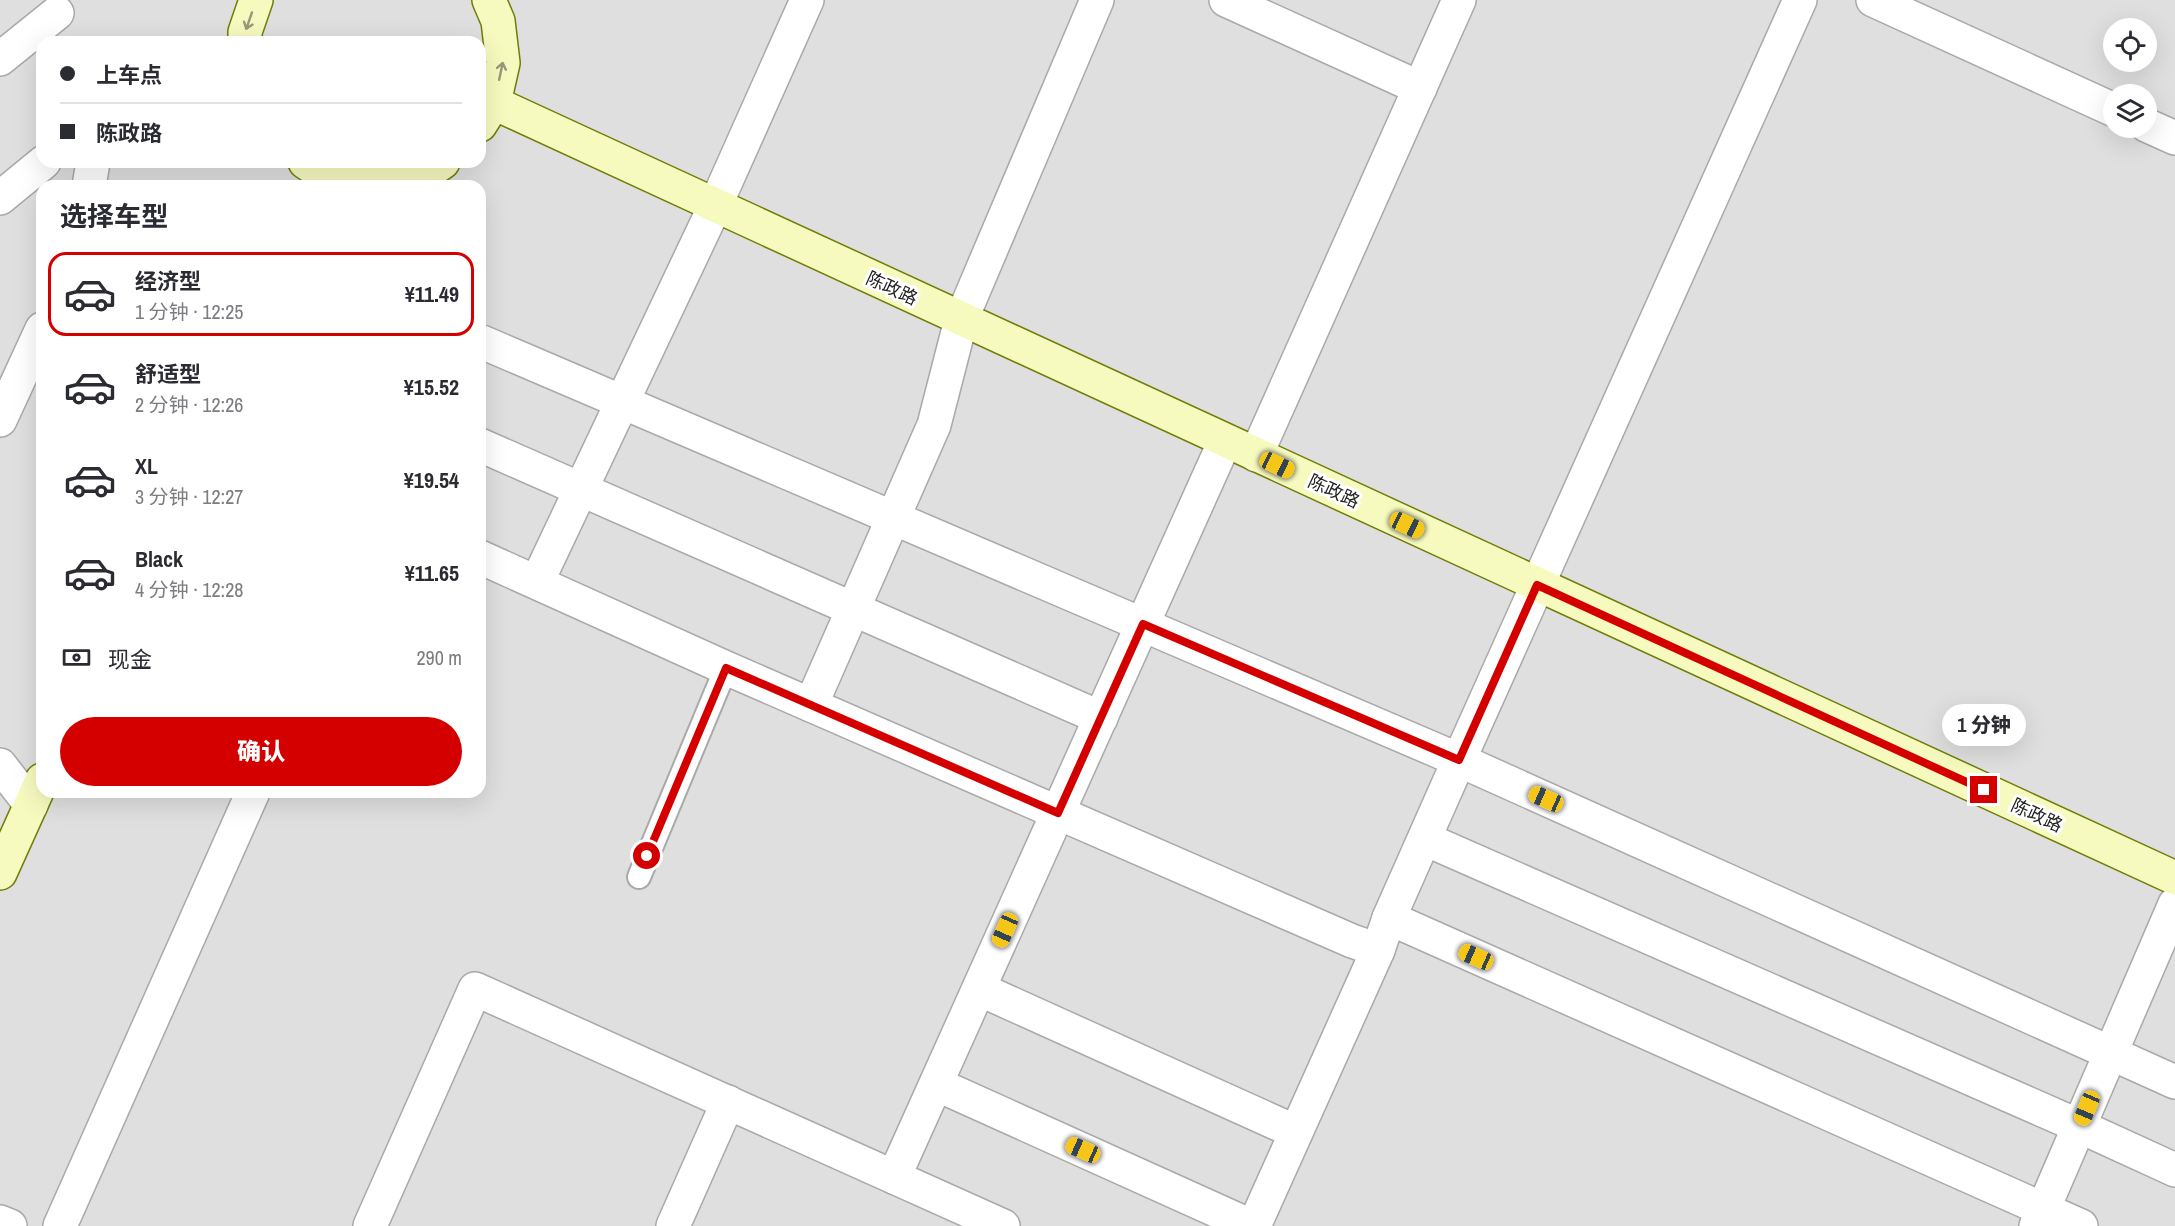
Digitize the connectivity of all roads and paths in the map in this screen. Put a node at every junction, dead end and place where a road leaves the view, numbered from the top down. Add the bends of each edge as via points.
1 (256, 0) edge
2 (489, 0) edge
3 (807, 0) edge
4 (1097, 0) edge
5 (1226, 0) edge
6 (1460, 0) edge
7 (1800, 0) edge
8 (1873, 0) edge
9 (58, 18) edge
10 (245, 36) edge
11 (0, 59) edge
12 (1420, 88) junction
13 (2103, 105) edge
14 (487, 114) edge
15 (2157, 130) edge
16 (2175, 138) edge
17 (37, 168) edge
18 (434, 168) edge
19 (306, 172) edge
20 (347, 180) edge
21 (399, 180) edge
22 (0, 198) edge
23 (715, 206) junction
24 (961, 320) junction
25 (36, 342) edge
26 (486, 344) edge
27 (623, 401) junction
28 (0, 420) edge
29 (1225, 441) junction
30 (486, 448) edge
31 (1256, 455) junction
32 (581, 489) junction
33 (894, 517) junction
34 (486, 560) edge
35 (537, 582) junction
36 (1537, 585) junction
37 (853, 609) junction
38 (1143, 624) junction
39 (726, 668) junction
40 (811, 705) junction
41 (1101, 718) junction
42 (1459, 760) junction
43 (0, 765) edge
44 (36, 792) edge
45 (36, 795) edge
46 (251, 798) edge
47 (1058, 813) junction
48 (1425, 839) junction
49 (0, 873) edge
50 (639, 877) dead end
51 (2175, 878) edge
52 (2175, 904) edge
53 (1389, 918) junction
54 (1378, 950) junction
55 (979, 989) junction
56 (2111, 1053) junction
57 (2175, 1082) edge
58 (936, 1084) junction
59 (728, 1102) junction
60 (2079, 1126) junction
61 (1296, 1132) junction
62 (2175, 1170) edge
63 (894, 1177) junction
64 (2040, 1218) edge
65 (0, 1222) edge
66 (990, 1223) edge
67 (10, 1226) edge
68 (60, 1226) edge
69 (370, 1226) edge
70 (673, 1226) edge
71 (1252, 1226) edge
72 (2080, 1226) edge

1 -> 10 street
14 -> 2 street via 503,63 498,21
3 - 23 street
4 - 24 street
5 - 12 street
6 - 12 street
7 - 36 street
8 - 13 street
9 - 11 street
12 - 31 street
14 - 23 street, 陈政路
15 - 16 street
17 - 22 street
18 - 21 street
19 - 20 street
23 - 24 street, 陈政路
23 - 27 street
24 - 29 street, 陈政路
24 - 33 street via 934,424
25 - 28 street
26 - 27 street
27 - 32 street
27 - 33 street
29 - 31 street, 陈政路
29 - 38 street
30 - 32 street
31 - 36 street, 陈政路
32 - 35 street
32 - 37 street
33 - 37 street
33 - 38 street
34 - 35 street
35 - 39 street
36 - 42 street
36 - 51 street, 陈政路
37 - 40 street
37 - 41 street
38 - 41 street
38 - 42 street
39 - 40 street
39 - 50 lane
40 - 47 street
41 - 47 street
42 - 48 street
42 - 56 street
43 - 44 street
45 - 49 street
46 - 68 street
47 - 54 street
47 - 55 street
48 - 53 street
48 - 60 street
52 - 56 street
53 - 54 street
53 - 64 street
54 - 61 street
55 - 58 street
55 - 61 street
56 - 57 street
56 - 60 street
58 - 63 street
58 - 71 street
59 - 63 street
59 - 69 street via 475,989
59 - 70 street
60 - 62 street
60 - 64 street
61 - 71 street
63 - 66 street
64 - 72 street
65 - 67 street

